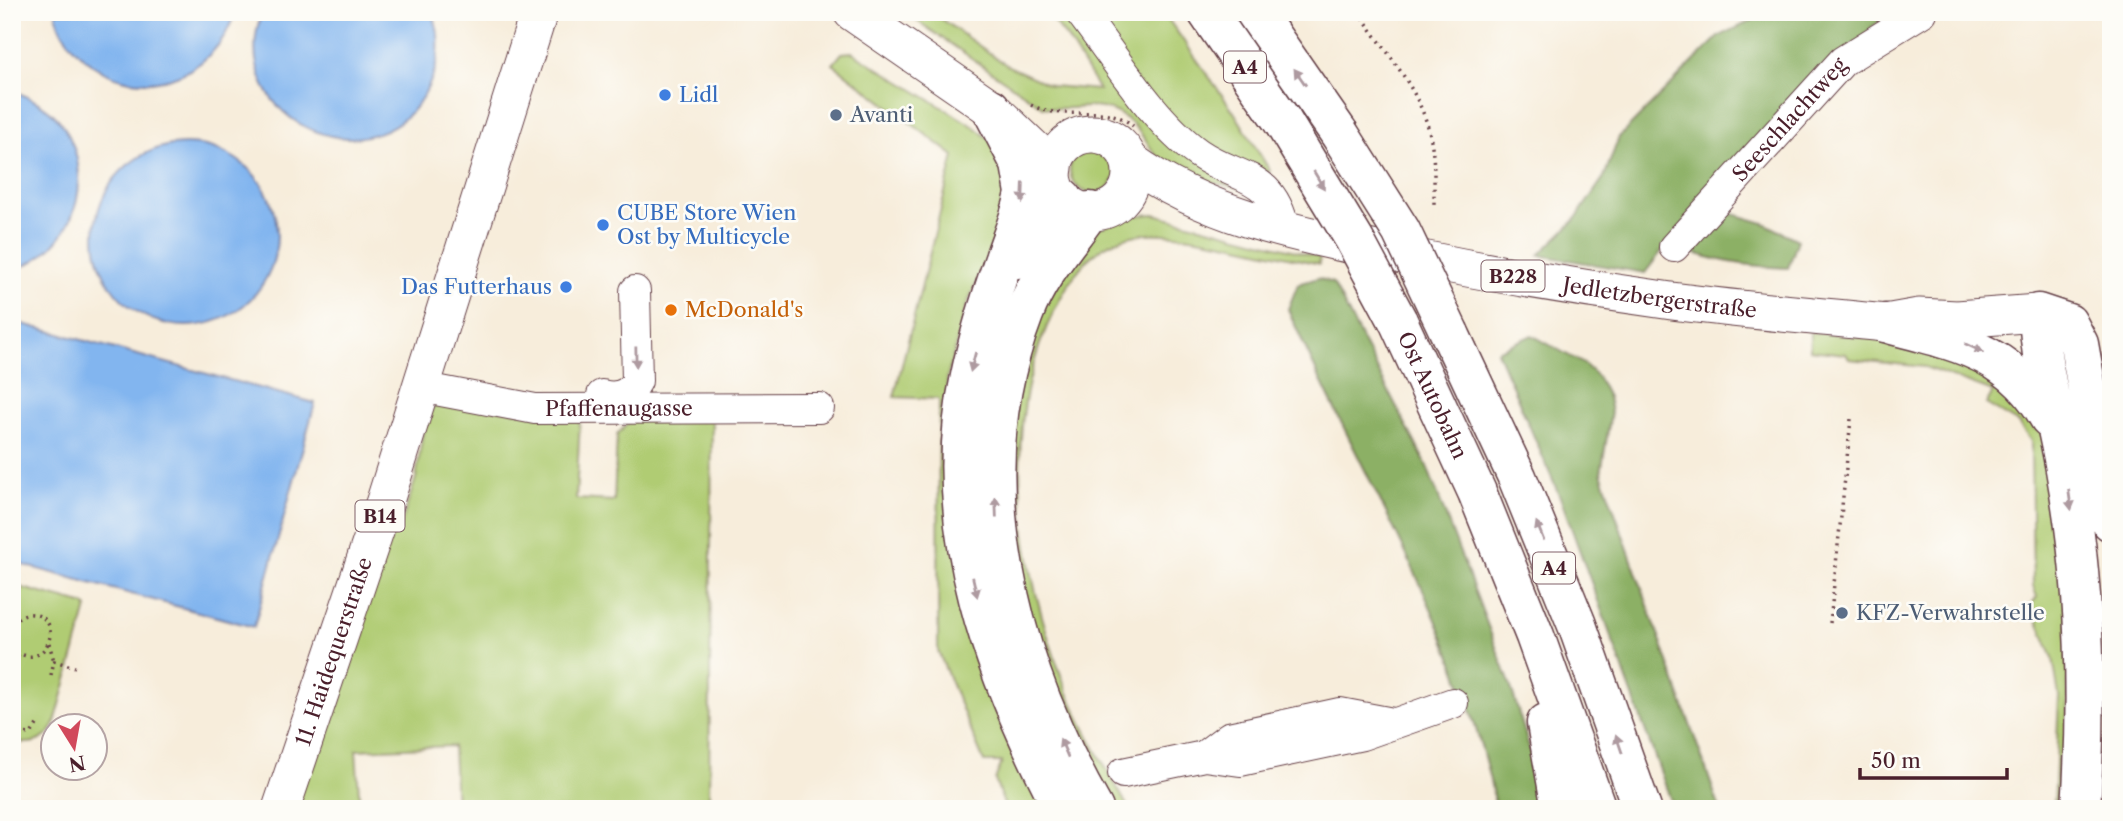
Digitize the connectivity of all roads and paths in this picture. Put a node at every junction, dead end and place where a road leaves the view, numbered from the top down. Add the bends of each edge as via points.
1 (539, 12) edge
2 (852, 12) edge
3 (1080, 12) edge
4 (1207, 12) edge
5 (1255, 12) edge
6 (1359, 12) edge
7 (1922, 12) edge
8 (991, 108) junction
9 (1076, 137) junction
10 (1129, 160) junction
11 (1081, 195) junction
12 (1434, 206) dead end
13 (1244, 219) junction
14 (1285, 231) junction
15 (1674, 247) dead end
16 (635, 291) dead end
17 (994, 297) junction
18 (2038, 313) junction
19 (1885, 323) junction
20 (420, 387) junction
21 (602, 395) dead end
22 (819, 408) dead end
23 (1851, 419) dead end
24 (2057, 433) junction
25 (2111, 522) edge
26 (12, 623) edge
27 (1830, 623) dead end
28 (1535, 636) junction
29 (49, 643) junction
30 (12, 647) edge
31 (20, 654) junction
32 (12, 660) edge
33 (54, 661) junction
34 (75, 667) dead end
35 (12, 674) edge
36 (51, 675) dead end
37 (12, 701) edge
38 (1453, 703) dead end
39 (38, 723) dead end
40 (12, 732) edge
41 (21, 734) junction
42 (17, 748) dead end
43 (1123, 773) dead end
44 (281, 809) edge
45 (1063, 809) edge
46 (1094, 809) edge
47 (1561, 809) edge
48 (1597, 809) edge
49 (1642, 809) edge
50 (2081, 809) edge

1 - 20 main road, 11. Haidequerstraße / B14
2 - 8 main road
3 - 14 street via 1177,134 1199,153 1254,178 1278,204
4 -> 28 highway, Ost Autobahn / A4, bridge via 1283,122 1398,321 1477,492
49 -> 5 highway, Ost Autobahn / A4, bridge via 1517,477 1401,231
6 - 12 path via 1425,118 1434,158
7 - 15 street, Seeschlachtweg via 1843,61
8 - 9 main road
8 - 11 main road
8 -> 17 highway via 1020,164 1025,193
9 - 10 main road via 1088,134 1113,140
9 - 11 main road via 1061,150
10 - 11 main road via 1130,182
10 - 13 main road, Jedletzbergerstraße / B228 via 1165,186
11 - 13 main road, Jedletzbergerstraße / B228
11 - 17 highway via 1015,261
46 -> 11 highway via 1043,700 1013,611 997,532 995,452 1003,383 1024,313
13 - 14 main road, Jedletzbergerstraße / B228
14 - 19 main road, Jedletzbergerstraße / B228 via 1466,268 1660,300
16 -> 21 street via 637,381 622,395
17 -> 45 highway via 964,407 960,461 965,532 979,603 1014,711
18 - 19 main road, Jedletzbergerstraße / B228 via 1919,317
18 - 24 highway via 2039,345
18 - 25 highway via 2068,323 2079,344
19 -> 24 highway via 1957,341 1994,358 2030,388
20 - 22 street, Pfaffenaugasse via 535,409
20 - 44 main road, 11. Haidequerstraße / B14
23 - 27 path
24 -> 50 highway via 2080,579
26 - 29 path via 29,614 42,618 50,629
28 - 47 highway via 1533,679 1550,734
28 - 48 highway, Ost Autobahn / A4
29 - 31 path via 40,654
29 - 33 path
30 - 31 path
31 - 32 path
33 - 34 path
33 - 36 path
35 - 37 path via 18,686
38 - 43 street via 1362,735 1240,761 1204,756
39 - 41 path via 32,734
40 - 41 path
41 - 42 path

